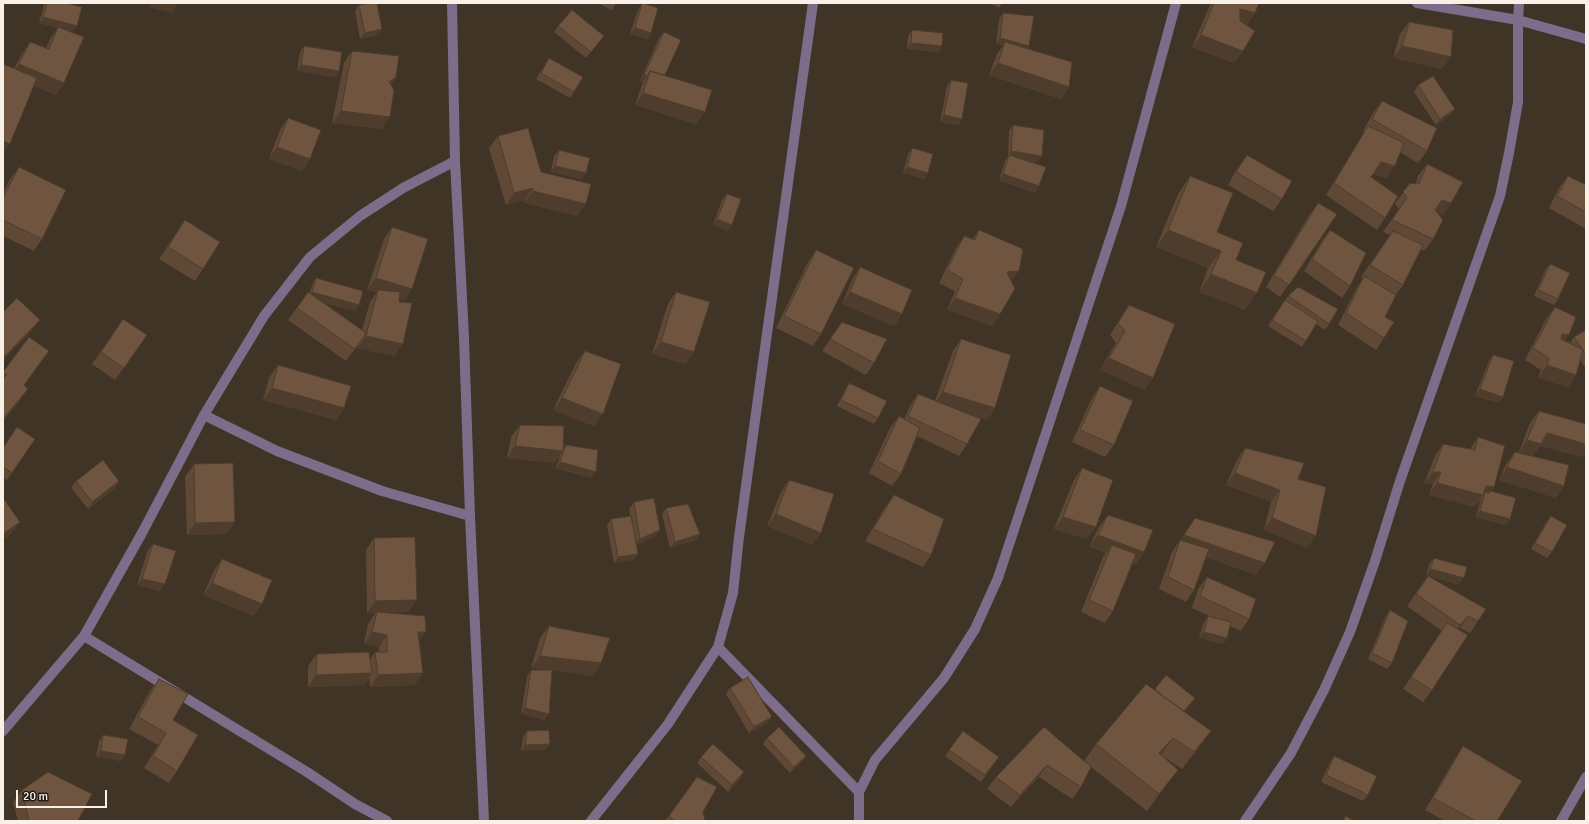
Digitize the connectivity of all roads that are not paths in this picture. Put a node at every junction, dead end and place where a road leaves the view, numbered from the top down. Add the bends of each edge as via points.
1 (452, 3) edge
2 (813, 3) edge
3 (1176, 3) edge
4 (1417, 3) edge
5 (1519, 3) edge
6 (1518, 20) junction
7 (1586, 39) edge
8 (455, 161) junction
9 (204, 415) junction
10 (470, 516) junction
11 (84, 636) junction
12 (718, 647) junction
13 (3, 731) edge
14 (1586, 777) edge
15 (860, 792) junction
16 (387, 821) edge
17 (484, 821) edge
18 (591, 821) edge
19 (859, 821) edge
20 (1245, 821) edge
21 (1561, 821) edge

1 - 8 street
2 - 12 street via 733,593
3 - 15 street via 1121,206 998,578 975,629 948,672 875,760
4 - 6 street
5 - 6 street
6 - 7 street
6 - 20 street via 1518,102 1500,196 1400,480 1350,632 1324,690 1291,753
8 - 9 street via 403,188 372,208 310,257 264,316
8 - 10 street
9 - 10 street via 277,451 382,491
9 - 11 street
10 - 17 street
11 - 13 street
11 - 16 street via 355,804
12 - 15 street
12 - 18 street via 668,724
14 - 21 street
15 - 19 street

